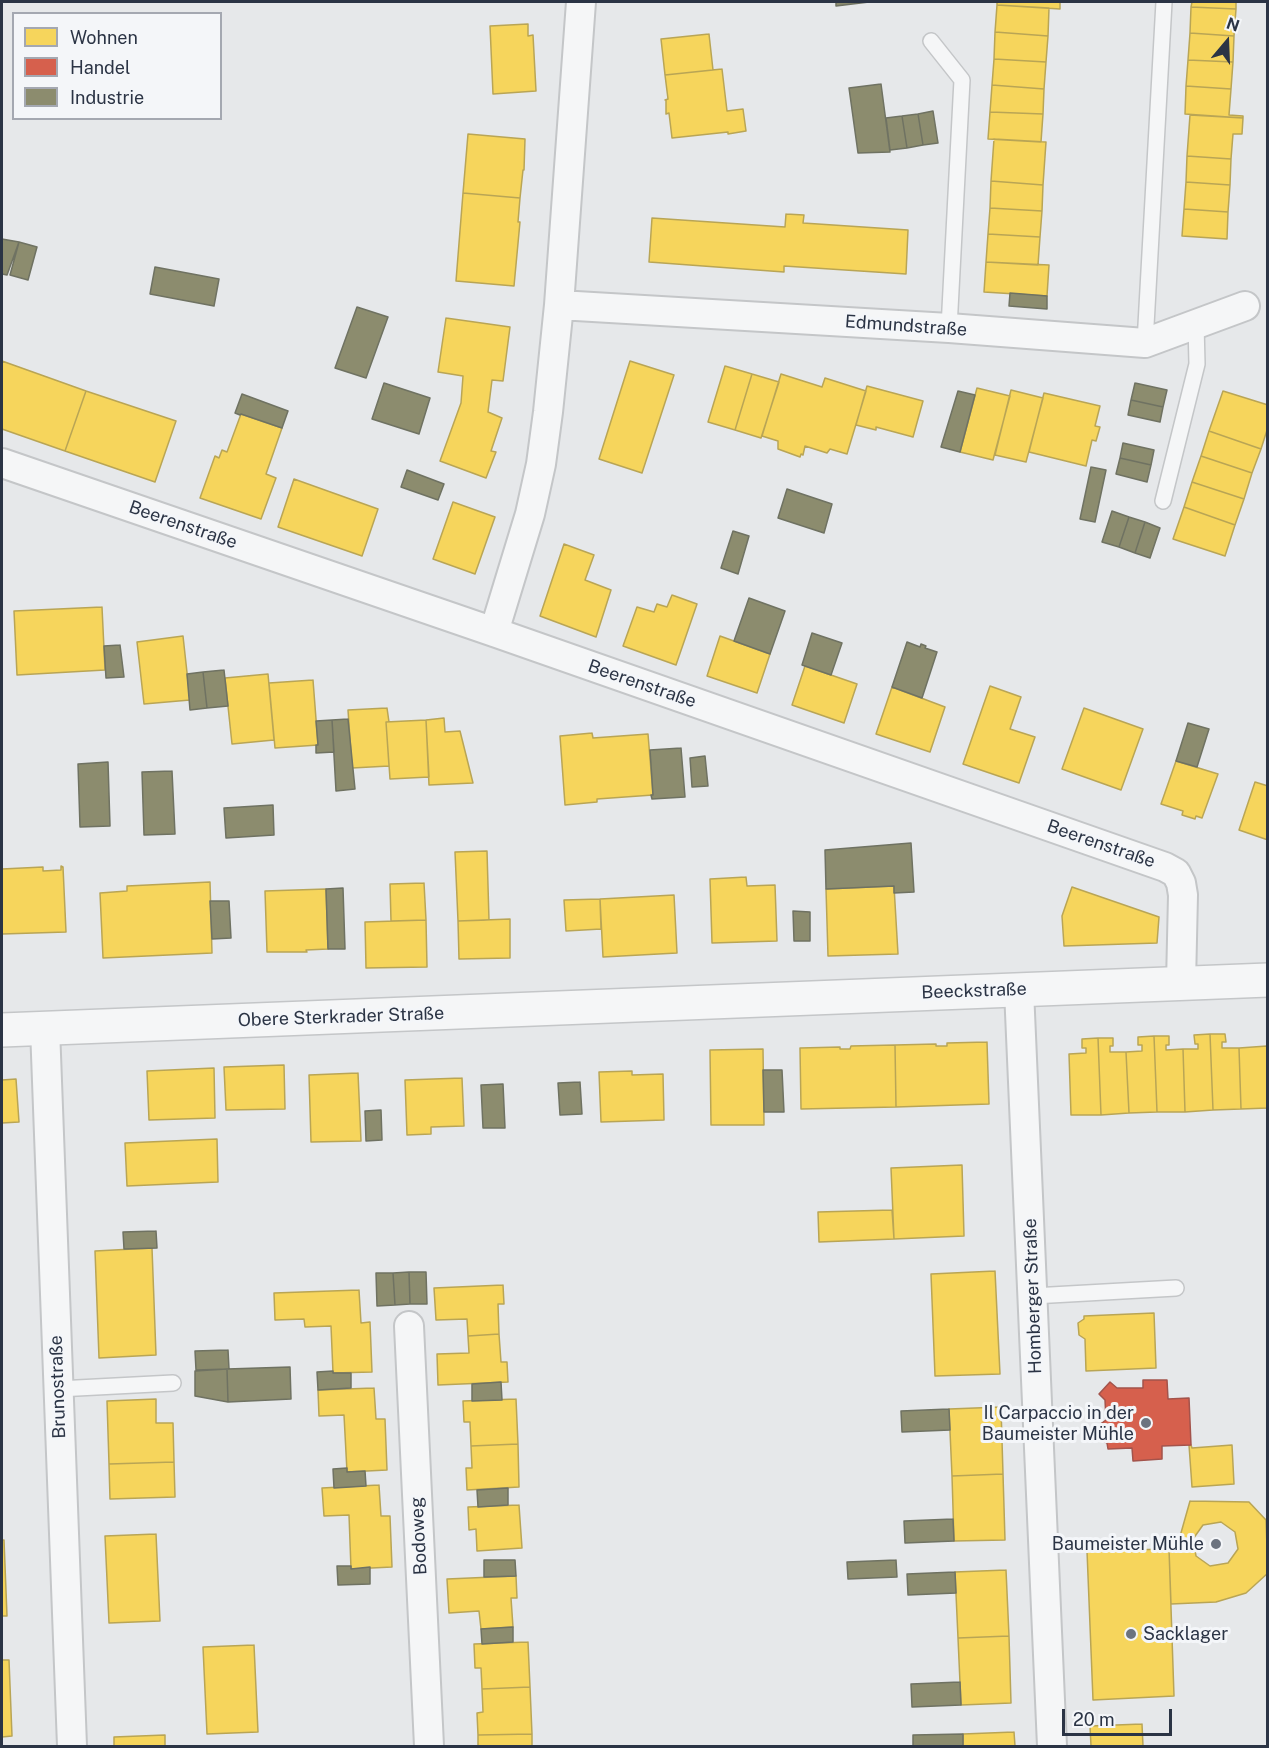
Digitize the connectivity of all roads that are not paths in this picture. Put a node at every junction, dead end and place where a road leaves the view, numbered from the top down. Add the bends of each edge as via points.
1 (581, 2) edge
2 (1164, 2) edge
3 (931, 41) dead end
4 (560, 305) junction
5 (1245, 306) dead end
6 (1196, 324) junction
7 (949, 328) junction
8 (1145, 344) junction
9 (2, 463) edge
10 (1162, 501) dead end
11 (494, 632) junction
12 (1268, 980) edge
13 (1181, 983) junction
14 (1019, 990) junction
15 (680, 1002) joint
16 (45, 1028) junction
17 (2, 1030) edge
18 (1176, 1288) dead end
19 (1033, 1296) junction
20 (409, 1326) dead end
21 (173, 1383) dead end
22 (58, 1389) junction
23 (72, 1746) edge
24 (429, 1746) edge
25 (1052, 1746) edge

1 - 4 street
2 - 8 lane
3 - 7 lane via 962,80
4 - 7 street, Edmundstraße
4 - 11 street via 548,412 530,514
5 - 6 street, Edmundstraße
6 - 8 street, Edmundstraße
6 - 10 lane via 1197,364
7 - 8 street, Edmundstraße
9 - 11 street, Beerenstraße
11 - 13 street, Beerenstraße via 1166,867 1176,873 1183,895
12 - 13 street, Beeckstraße
13 - 14 street, Beeckstraße
14 - 15 street, Beeckstraße
14 - 19 street, Homberger Straße
15 - 16 street, Obere Sterkrader Straße
16 - 17 street, Obere Sterkrader Straße
16 - 22 street, Brunostraße
18 - 19 lane
19 - 25 street, Homberger Straße
20 - 24 street, Bodoweg
21 - 22 lane
22 - 23 street, Brunostraße

